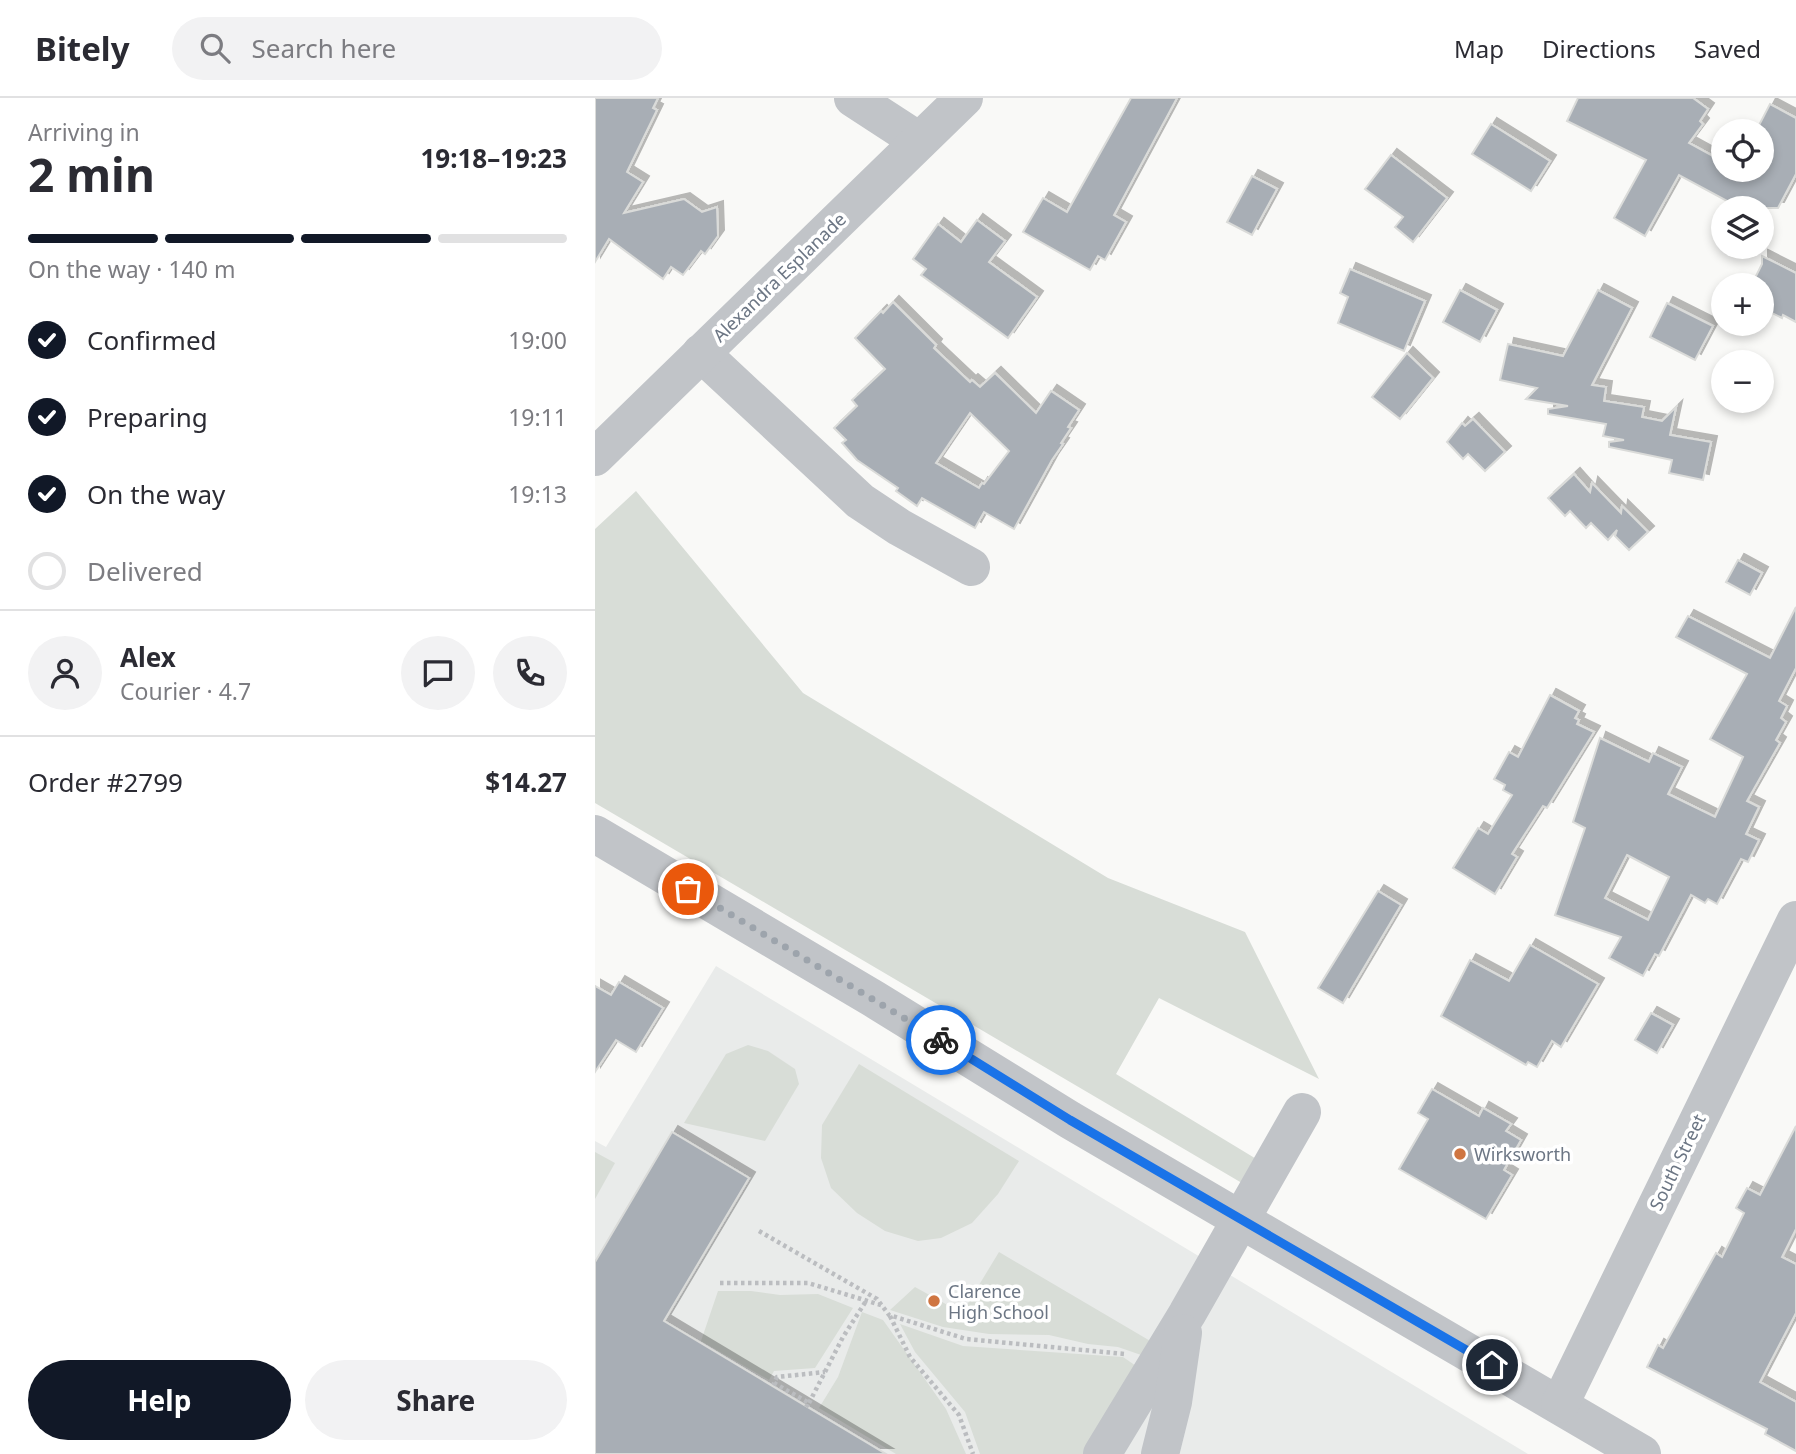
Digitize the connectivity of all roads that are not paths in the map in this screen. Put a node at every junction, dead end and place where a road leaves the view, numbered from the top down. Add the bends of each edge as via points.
1 (853, 98) edge
2 (964, 98) edge
3 (919, 141) junction
4 (701, 353) junction
5 (595, 457) edge
6 (971, 567) dead end
7 (595, 834) edge
8 (1796, 920) edge
9 (1302, 1112) dead end
10 (1241, 1219) junction
11 (1187, 1314) junction
12 (1560, 1404) junction
13 (1103, 1454) edge
14 (1160, 1454) edge
15 (1642, 1454) edge

1 - 3 street
2 - 3 street, Alexandra Esplanade
3 - 4 street, Alexandra Esplanade
4 - 5 street, Alexandra Esplanade
4 - 6 street via 860,501
7 - 10 street
8 - 12 street, South Street
9 - 10 street
10 - 11 street
10 - 12 street
11 - 13 street
11 - 14 street
12 - 15 street

